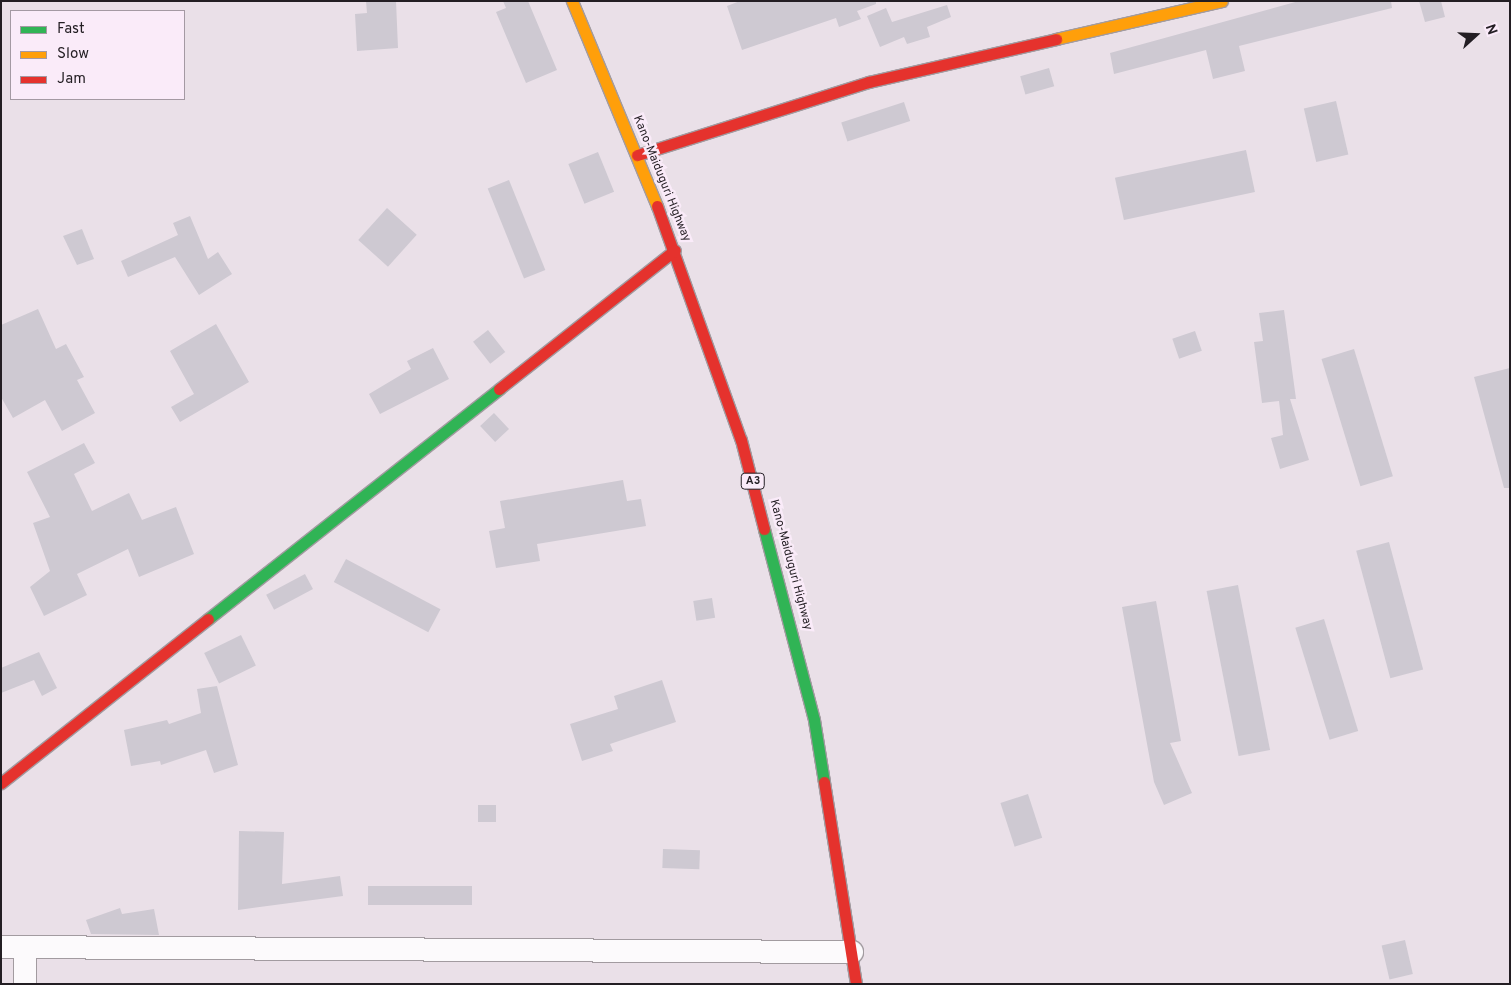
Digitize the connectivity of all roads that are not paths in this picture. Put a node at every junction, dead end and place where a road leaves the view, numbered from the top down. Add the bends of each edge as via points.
1 (572, 1) edge
2 (1222, 1) edge
3 (637, 155) junction
4 (675, 250) junction
5 (1, 783) edge
6 (1, 947) edge
7 (25, 951) junction
8 (852, 952) junction
9 (24, 984) edge
10 (856, 984) edge

1 - 3 main road, Kano-Maiduguri Highway / A3
2 - 3 main road via 869,82
3 - 4 main road, Kano-Maiduguri Highway / A3
4 - 5 main road
4 - 8 main road, Kano-Maiduguri Highway / A3 via 741,440 780,576 814,720
6 - 7 street
7 - 8 street
7 - 9 street
8 - 10 main road, Kano-Maiduguri Highway / A3

